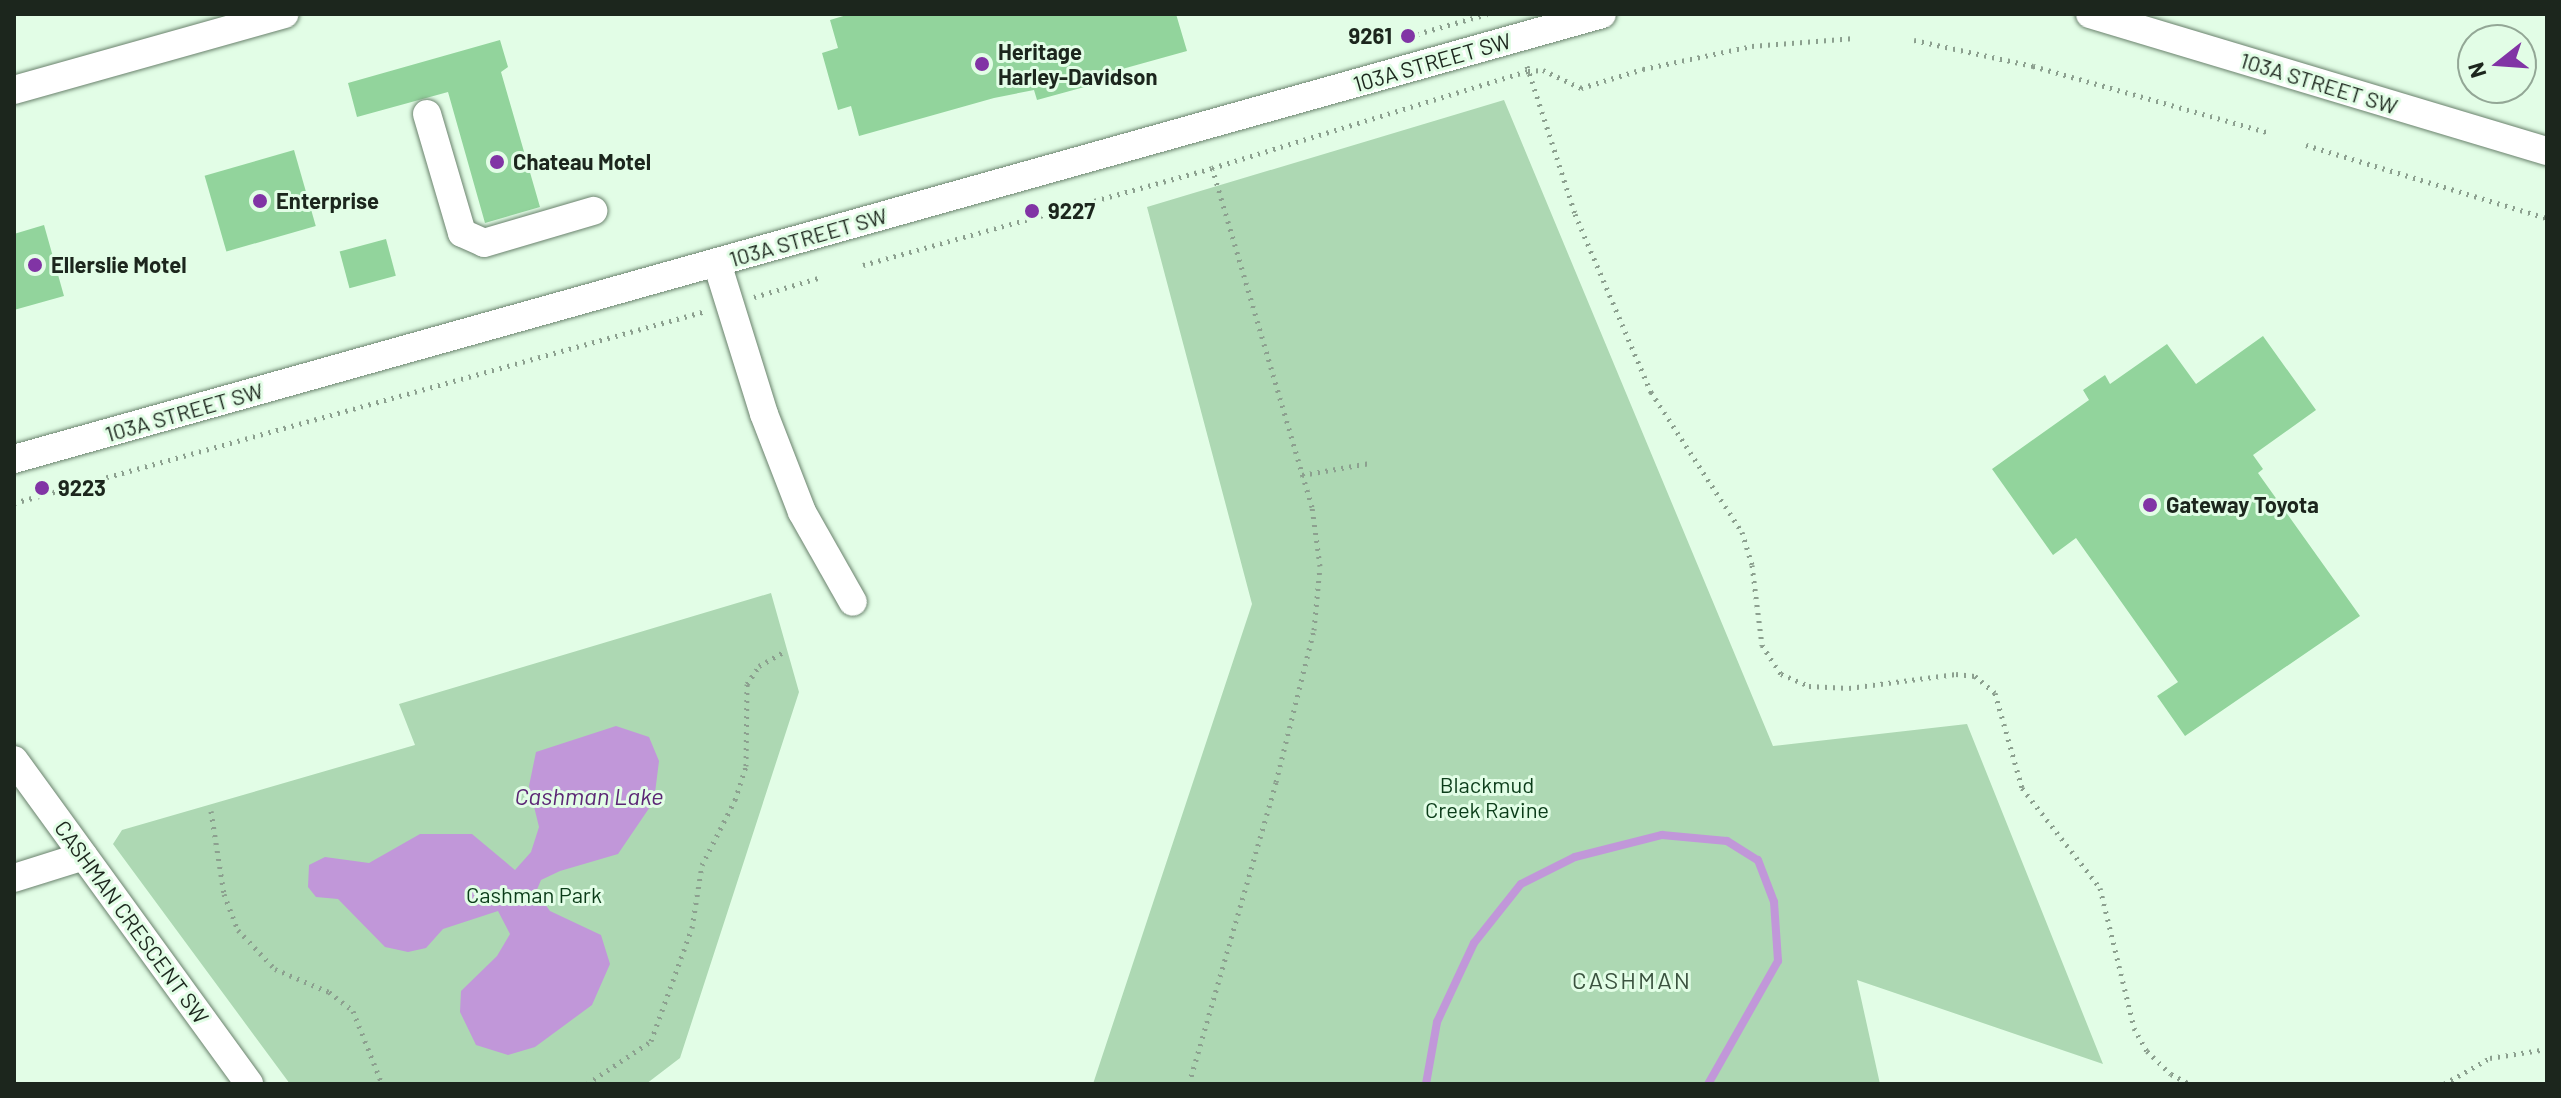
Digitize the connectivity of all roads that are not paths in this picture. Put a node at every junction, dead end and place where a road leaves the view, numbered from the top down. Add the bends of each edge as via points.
1 (285, 14) edge
2 (1602, 14) edge
3 (2090, 14) edge
4 (14, 90) edge
5 (427, 114) dead end
6 (2547, 151) edge
7 (593, 211) dead end
8 (717, 263) junction
9 (14, 459) edge
10 (853, 602) dead end
11 (14, 760) edge
12 (84, 856) junction
13 (14, 878) edge
14 (249, 1084) edge

1 - 4 street
2 - 8 street, 103A STREET SW
3 - 6 street, 103A STREET SW
5 - 7 street via 462,233 484,243
8 - 9 street, 103A STREET SW
8 - 10 street via 764,414 802,512
11 - 12 street, CASHMAN CRESCENT SW
12 - 13 street
12 - 14 street, CASHMAN CRESCENT SW

